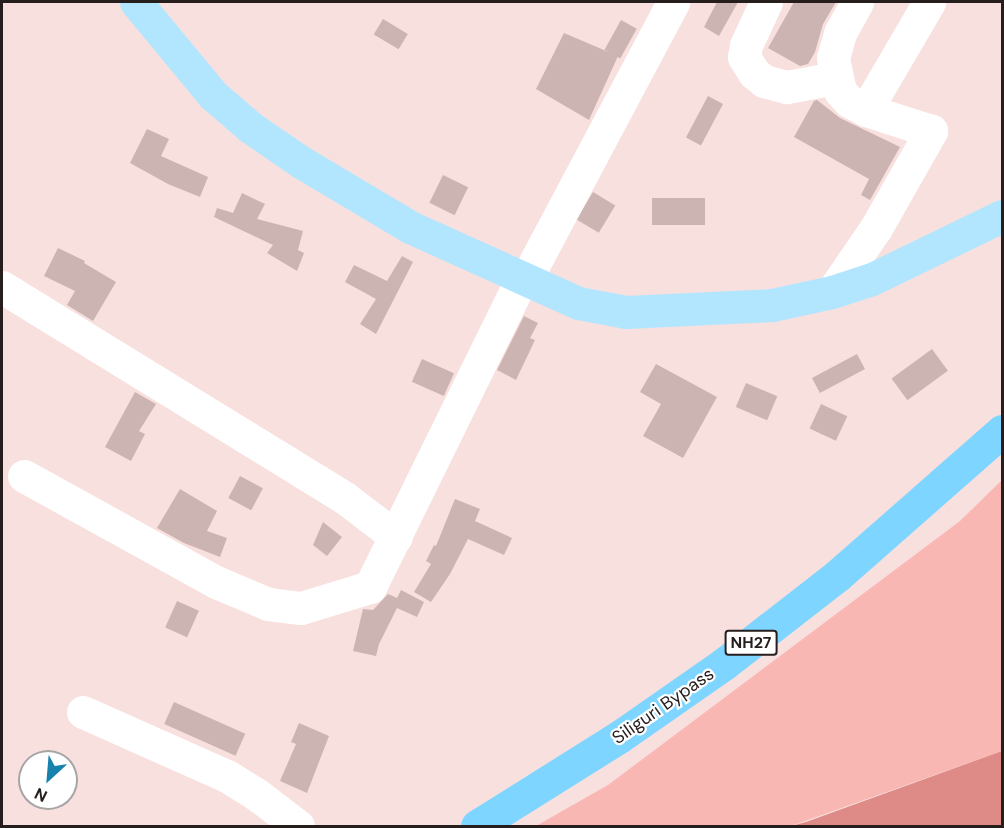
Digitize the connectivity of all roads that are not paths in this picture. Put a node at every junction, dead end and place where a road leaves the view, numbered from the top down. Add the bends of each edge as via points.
1 (136, 2) edge
2 (673, 2) edge
3 (766, 2) edge
4 (857, 2) edge
5 (929, 2) edge
6 (835, 78) junction
7 (866, 110) junction
8 (1002, 216) edge
9 (524, 279) junction
10 (2, 287) edge
11 (832, 292) junction
12 (1002, 431) edge
13 (24, 476) dead end
14 (396, 537) junction
15 (83, 712) dead end
16 (298, 826) edge
17 (477, 826) edge

1 - 9 main road via 213,95 250,127 410,227
2 - 9 street
3 - 6 street via 746,45 744,57 748,67 775,86 800,86
4 - 6 street via 837,43 833,58
5 - 7 street
6 - 7 street via 844,96
7 - 11 street via 931,131 876,228
8 - 11 main road via 872,279
9 - 11 main road via 578,303 626,312 772,305
9 - 14 street
10 - 14 street via 345,498
12 - 17 highway, Siliguri Bypass / NH27 via 838,575 725,663 619,737
13 - 14 street via 216,582 267,604 289,608 313,606 370,587
15 - 16 street via 227,776

